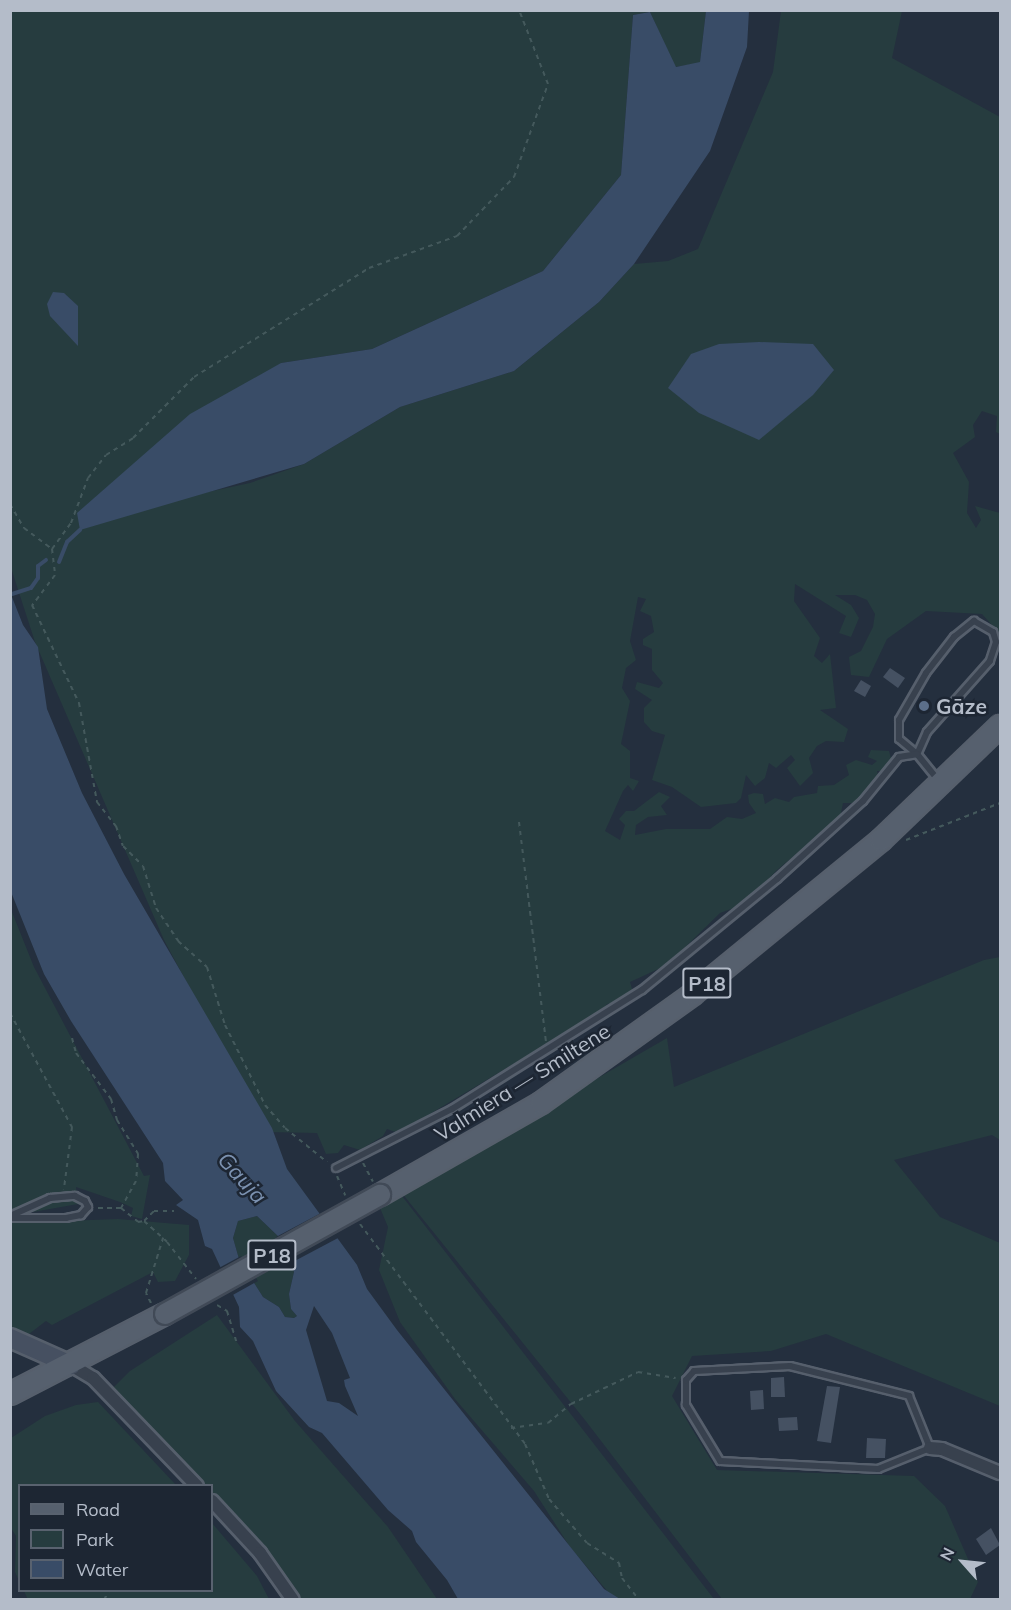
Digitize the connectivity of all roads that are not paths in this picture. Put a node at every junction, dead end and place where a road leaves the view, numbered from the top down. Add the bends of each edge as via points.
1 (1000, 726) edge
2 (917, 754) junction
3 (941, 784) junction
4 (336, 1168) road end
5 (10, 1217) edge
6 (10, 1338) edge
7 (71, 1365) junction
8 (10, 1394) edge
9 (930, 1448) junction
10 (1000, 1473) edge
11 (196, 1484) edge
12 (213, 1502) edge
13 (293, 1599) edge

1 - 3 main road, Valmiera — Smiltene / P18
2 - 2 lane via 927,732 990,661 996,642 993,632 974,621 954,637 899,720 899,739
2 - 3 lane
2 - 4 lane via 899,757 863,801 642,990 452,1109
3 - 7 main road, Valmiera — Smiltene / P18, bridge via 881,840 693,994 541,1103 159,1310
5 - 5 lane via 24,1207 63,1197 75,1196 85,1201 88,1208 81,1215 66,1218
6 - 7 street
7 - 8 main road, Valmiera — Smiltene / P18
7 - 11 street via 93,1378
9 - 9 lane via 909,1396 850,1379 790,1366 694,1371 686,1380 686,1405 720,1461 878,1469
9 - 10 street via 942,1449
12 - 13 street via 260,1553

